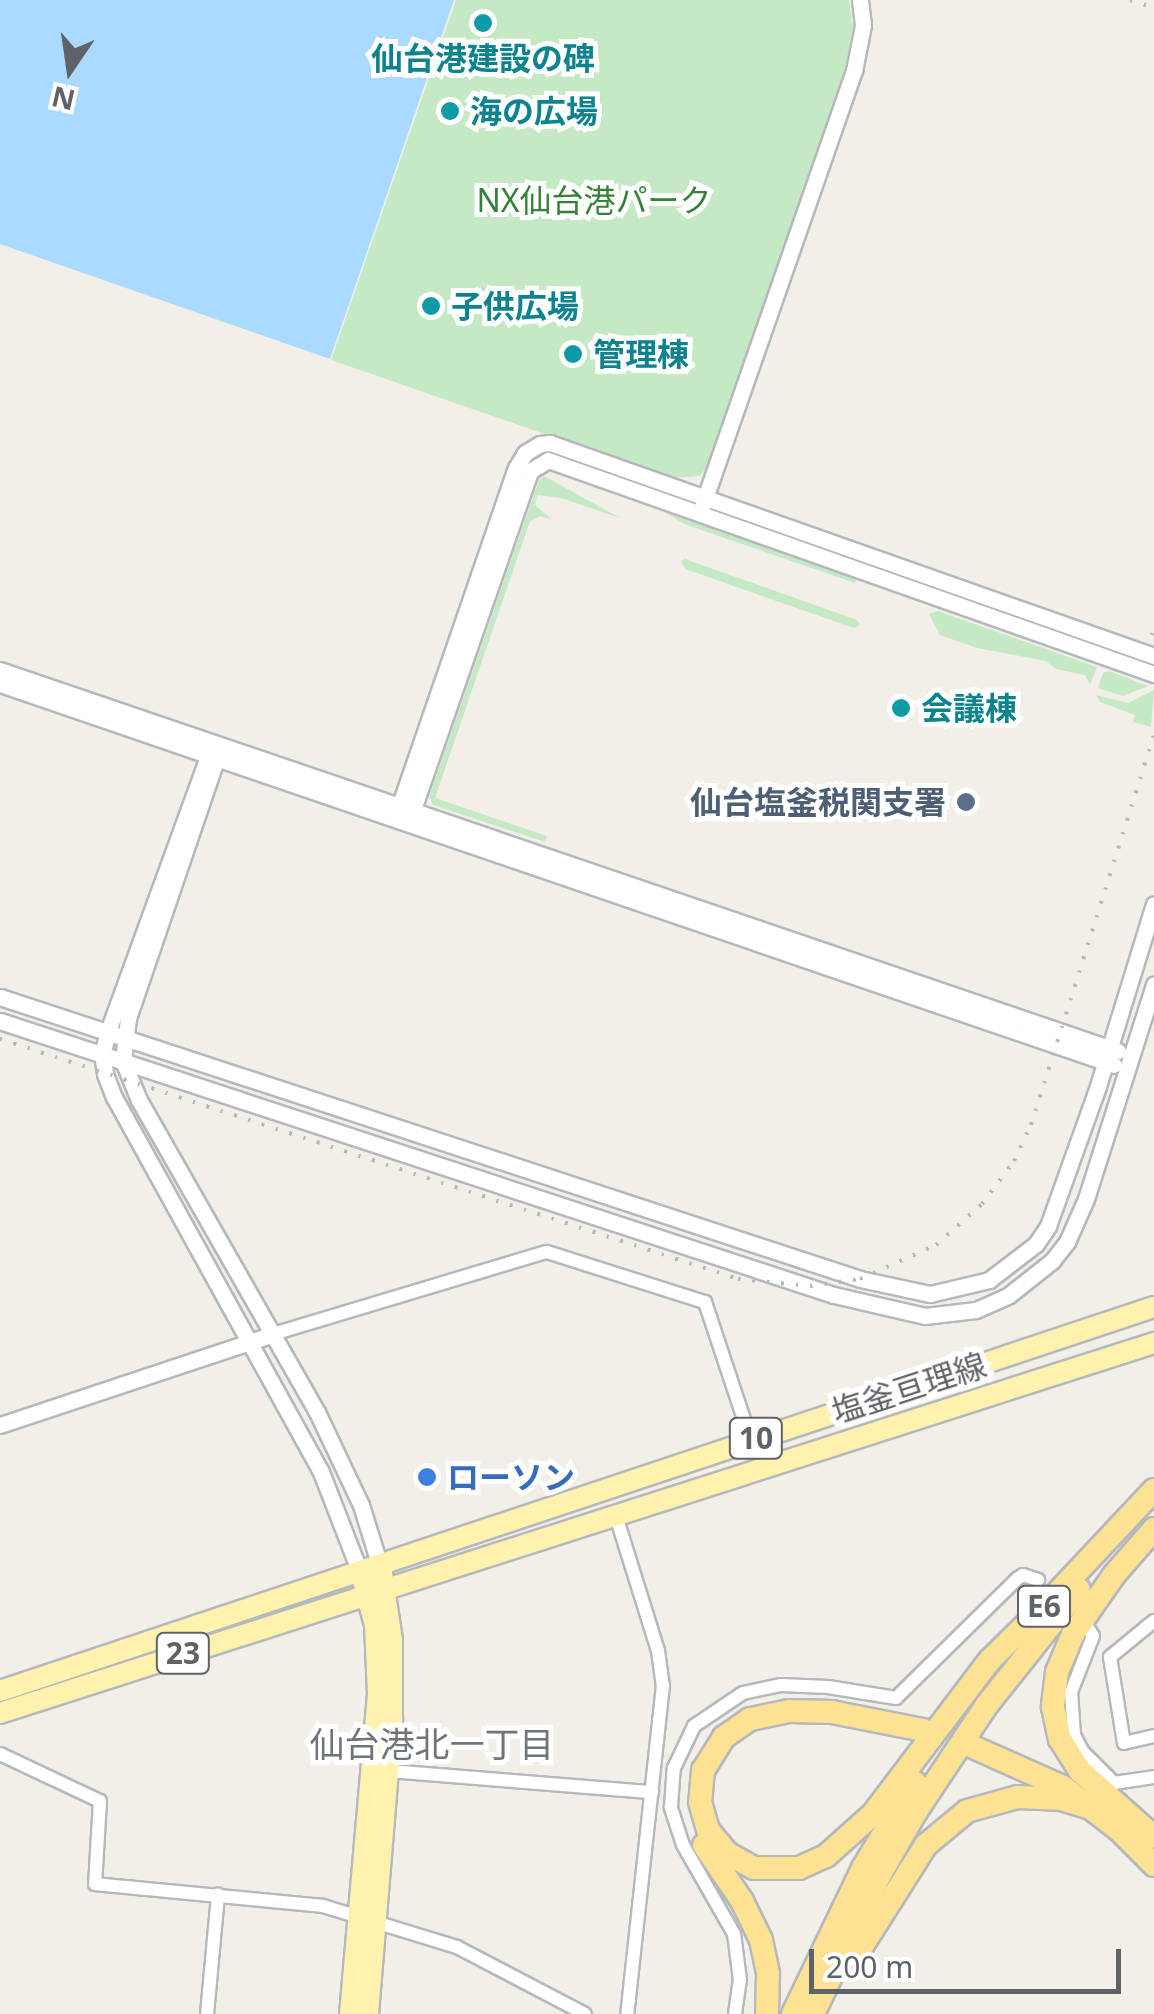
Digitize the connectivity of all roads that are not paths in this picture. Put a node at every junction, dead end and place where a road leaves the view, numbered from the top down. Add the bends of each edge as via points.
1 (860, 0) edge
2 (702, 505) junction
3 (1154, 656) edge
4 (0, 670) edge
5 (1154, 674) edge
6 (0, 684) edge
7 (213, 753) junction
8 (404, 816) junction
9 (1154, 904) edge
10 (1154, 984) edge
11 (0, 997) edge
12 (0, 1021) edge
13 (116, 1034) junction
14 (102, 1054) junction
15 (1108, 1056) junction
16 (124, 1061) junction
17 (1130, 1062) junction
18 (1154, 1307) edge
19 (273, 1334) junction
20 (248, 1342) junction
21 (1154, 1343) edge
22 (2, 1421) edge
23 (751, 1440) junction
24 (1154, 1490) edge
25 (1154, 1510) edge
26 (616, 1516) junction
27 (1154, 1529) edge
28 (369, 1566) junction
29 (1038, 1580) dead end
30 (376, 1591) junction
31 (1038, 1612) junction
32 (1154, 1621) edge
33 (1088, 1628) dead end
34 (0, 1691) edge
35 (0, 1712) edge
36 (952, 1735) junction
37 (1154, 1736) edge
38 (0, 1754) edge
39 (388, 1771) junction
40 (1154, 1777) edge
41 (652, 1792) junction
42 (1118, 1806) junction
43 (1093, 1809) junction
44 (1154, 1837) edge
45 (1154, 1865) edge
46 (218, 1895) junction
47 (367, 1920) junction
48 (207, 2014) edge
49 (350, 2014) edge
50 (368, 2014) edge
51 (585, 2014) edge
52 (628, 2014) edge
53 (735, 2014) edge
54 (767, 2014) edge
55 (794, 2014) edge
56 (813, 2014) edge
57 (826, 2014) edge

1 - 2 street via 863,25 854,71
2 - 3 street
2 - 5 street
2 - 8 street via 550,443 525,453
4 - 7 street
6 - 7 street
7 - 8 street
7 - 13 street
8 - 15 street
9 - 15 street
10 - 17 street
11 - 13 street
12 - 14 street
13 - 14 street
13 - 15 street via 860,1278 930,1294 989,1280 1036,1244 1057,1210
13 - 16 street
14 - 16 street
14 - 20 street via 114,1097
15 - 17 street
16 - 17 street via 834,1295 925,1316 993,1303 1052,1261 1079,1221
16 - 19 street via 144,1110
18 - 23 main road, 塩釜亘理線 / 10
19 - 20 street
19 - 23 street via 547,1252 705,1302
19 - 28 street via 340,1459
20 - 22 street
20 - 28 street
21 - 26 main road, 塩釜亘理線 / 10
23 - 28 main road, 塩釜亘理線 / 10
24 - 31 highway, E6
25 - 36 highway, E6
26 - 30 main road, 塩釜亘理線 / 10
26 - 41 street via 663,1685
27 - 42 highway via 1088,1608 1053,1690 1055,1724 1071,1758
28 - 30 main road
28 - 34 main road, 23
29 - 53 street via 1016,1579 896,1698 781,1686 743,1694 694,1726 674,1768 672,1807 683,1845 734,1934 740,1980
30 - 35 main road, 23
30 - 39 main road via 393,1673
30 - 47 main road
31 - 36 highway, E6
31 - 36 highway via 990,1660 873,1814 826,1856 799,1868 754,1868 726,1853 708,1830 700,1802 703,1770 724,1737 750,1719 832,1712
32 - 37 street via 1110,1657 1124,1743
33 - 40 street via 1093,1636 1070,1692 1074,1735 1114,1784
36 - 42 highway
36 - 43 highway via 1043,1777
36 - 54 highway via 855,1706 780,1702 729,1720 699,1752 690,1781 691,1814 757,1929 768,1974
36 - 55 highway, E6 via 863,1868
36 - 56 highway, E6
38 - 46 street via 100,1801 96,1884
39 - 41 street
39 - 47 main road
41 - 52 street
42 - 44 highway
43 - 45 highway
43 - 57 highway via 1018,1796 952,1820 900,1881
46 - 47 street via 323,1906
46 - 48 street
47 - 49 main road
47 - 50 main road
47 - 51 street via 457,1947

